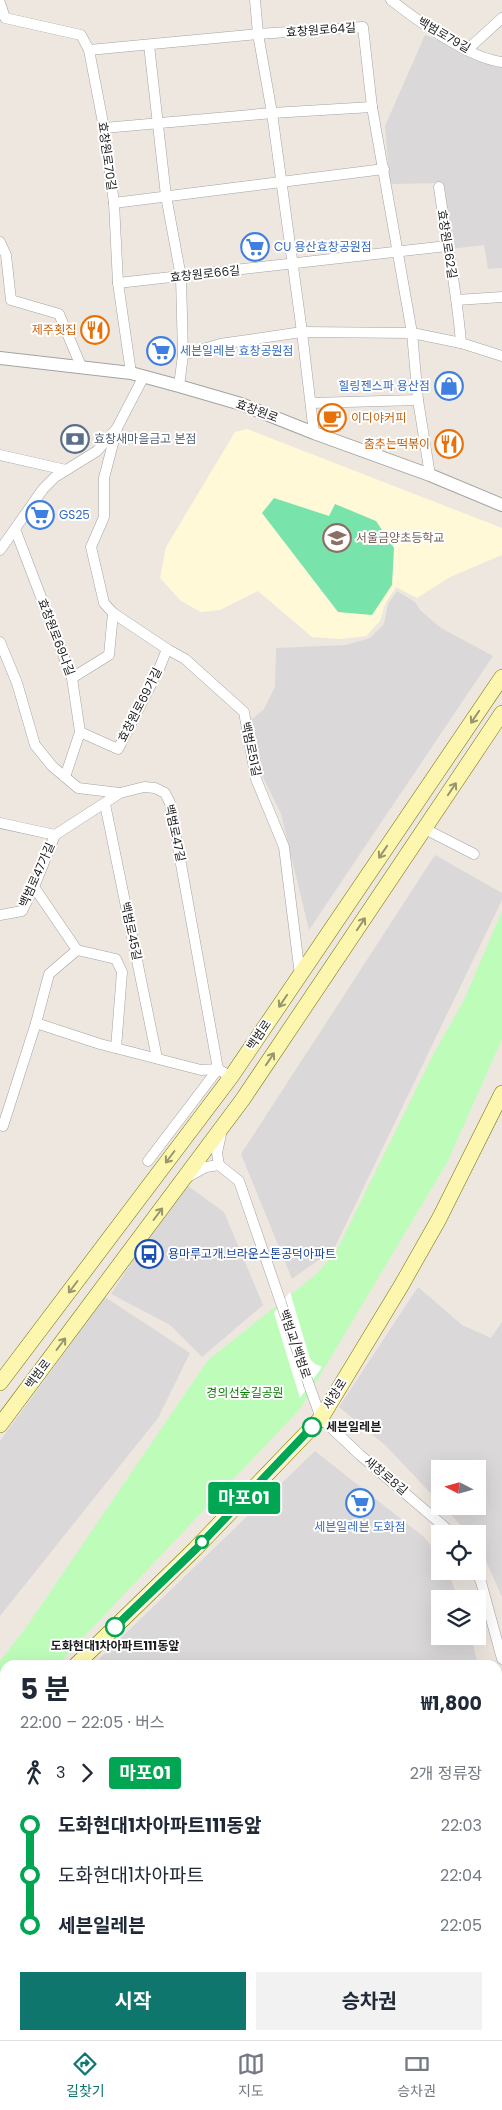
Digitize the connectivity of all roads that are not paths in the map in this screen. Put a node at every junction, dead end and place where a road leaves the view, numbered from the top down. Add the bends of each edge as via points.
1 (255, 0) edge
2 (391, 0) edge
3 (0, 3) edge
4 (502, 18) edge
5 (3, 19) edge
6 (258, 34) junction
7 (149, 45) junction
8 (89, 50) junction
9 (466, 50) junction
10 (502, 62) edge
11 (372, 107) junction
12 (272, 114) junction
13 (158, 124) junction
14 (104, 128) junction
15 (384, 169) junction
16 (281, 182) junction
17 (439, 187) dead end
18 (166, 196) junction
19 (114, 203) junction
20 (0, 242) edge
21 (447, 246) junction
22 (398, 251) junction
23 (292, 264) junction
24 (181, 277) junction
25 (118, 283) junction
26 (502, 296) edge
27 (457, 300) junction
28 (302, 332) junction
29 (412, 333) junction
30 (461, 343) junction
31 (183, 355) junction
32 (502, 356) edge
33 (1, 361) edge
34 (81, 366) junction
35 (131, 373) junction
36 (144, 376) junction
37 (179, 386) junction
38 (418, 400) junction
39 (311, 403) junction
40 (117, 428) junction
41 (314, 433) junction
42 (0, 455) edge
43 (66, 470) junction
44 (430, 475) junction
45 (502, 505) edge
46 (15, 529) junction
47 (0, 550) edge
48 (113, 613) junction
49 (0, 642) edge
50 (167, 649) junction
51 (502, 677) edge
52 (72, 678) junction
53 (502, 713) edge
54 (80, 732) junction
55 (65, 777) junction
56 (120, 793) junction
57 (105, 804) junction
58 (0, 823) edge
59 (425, 829) junction
60 (55, 835) junction
61 (474, 854) dead end
62 (34, 887) junction
63 (0, 915) edge
64 (77, 950) junction
65 (300, 975) junction
66 (36, 1023) junction
67 (116, 1048) junction
68 (157, 1058) junction
69 (218, 1069) junction
70 (231, 1077) junction
71 (502, 1093) edge
72 (243, 1099) junction
73 (3, 1126) dead end
74 (223, 1126) junction
75 (148, 1161) dead end
76 (219, 1165) junction
77 (183, 1179) junction
78 (0, 1383) edge
79 (321, 1418) junction
80 (0, 1425) edge
81 (442, 1525) edge
82 (480, 1580) edge
83 (88, 1659) edge
84 (502, 1659) edge

1 - 6 street
2 - 9 street, 백범로79길
3 - 5 street
4 - 9 street
5 - 8 street via 81,35
6 - 7 street
6 - 11 street, 효창원로64길 via 363,27
6 - 12 street
7 - 8 street
7 - 13 street
8 - 14 street, 효창원로70길
9 - 10 street, 백범로79길
11 - 12 street
11 - 15 street, 효창원로64길
12 - 13 street
12 - 16 street
13 - 14 street
13 - 18 street
14 - 19 street, 효창원로70길
15 - 16 street
15 - 22 street, 효창원로64길
16 - 18 street
16 - 23 street
17 - 21 street, 효창원로62길
18 - 19 street
18 - 24 street
19 - 25 street, 효창원로70길
20 - 34 street via 6,255 11,300 59,314
21 - 22 street
21 - 27 street, 효창원로62길
22 - 23 street
22 - 29 street, 효창원로64길
23 - 24 street, 효창원로66길
23 - 28 street
24 - 25 street, 효창원로66길
24 - 31 street
25 - 35 street, 효창원로70길
26 - 27 street
27 - 30 street, 효창원로62길
28 - 29 street
28 - 31 street via 220,344
28 - 39 street
29 - 30 street
29 - 38 street, 효창원로64길
30 - 32 street
31 - 37 street
33 - 34 street, 효창원로
34 - 35 street, 효창원로
35 - 36 street, 효창원로
36 - 37 street, 효창원로
36 - 40 street
37 - 41 street, 효창원로 via 240,404
38 - 39 street
38 - 44 street, 효창원로64길
39 - 41 street
40 - 43 street via 97,451
40 - 48 street via 104,478 104,517 91,547 104,603
41 - 44 street, 효창원로
42 - 43 street
43 - 46 street via 43,489
44 - 45 street, 효창원로
46 - 47 street
46 - 52 street, 효창원로69나길
48 - 50 street, 백범로51길
48 - 52 street via 109,655
49 - 55 street, 백범로47길 via 17,683 35,745
50 - 54 street, 효창원로69가길 via 118,750
50 - 65 street, 백범로51길 via 185,659 244,712 256,779 284,847
51 -> 65 main road, 백범로
52 - 54 street, 효창원로69나길
59 -> 53 main road, 백범로
54 - 55 street, 효창원로69나길
55 - 56 street, 백범로47길 via 78,788
56 - 57 street, 백범로47가길
56 - 69 street, 백범로47길 via 144,787 155,788 164,793 170,803
57 - 60 street, 백범로47가길
57 - 68 street, 백범로45길
58 - 60 street
59 - 61 street
72 -> 59 main road, 백범로
60 - 62 street, 백범로47가길
62 - 63 street, 백범로47가길 via 22,911
62 - 64 street
64 - 66 street via 49,974
64 - 67 street, 백범로45길 via 116,959 122,972
65 -> 70 main road, 백범로
66 - 67 street
66 - 73 street
67 - 68 street
68 - 69 street via 201,1070
69 - 70 street
69 - 75 street
70 - 72 main road via 243,1088
70 -> 78 main road, 백범로
71 - 79 main road, 새창로 via 402,1286
72 - 74 main road, 백범로
74 - 76 street, 백범로 via 218,1145
74 - 77 main road, 백범로
76 - 77 street, 백범로 via 206,1167
76 - 79 street, 백범교/백범로, bridge via 239,1181
80 -> 77 main road, 백범로
79 - 81 street, 새창로8길
79 - 83 main road, 새창로
82 - 84 street

